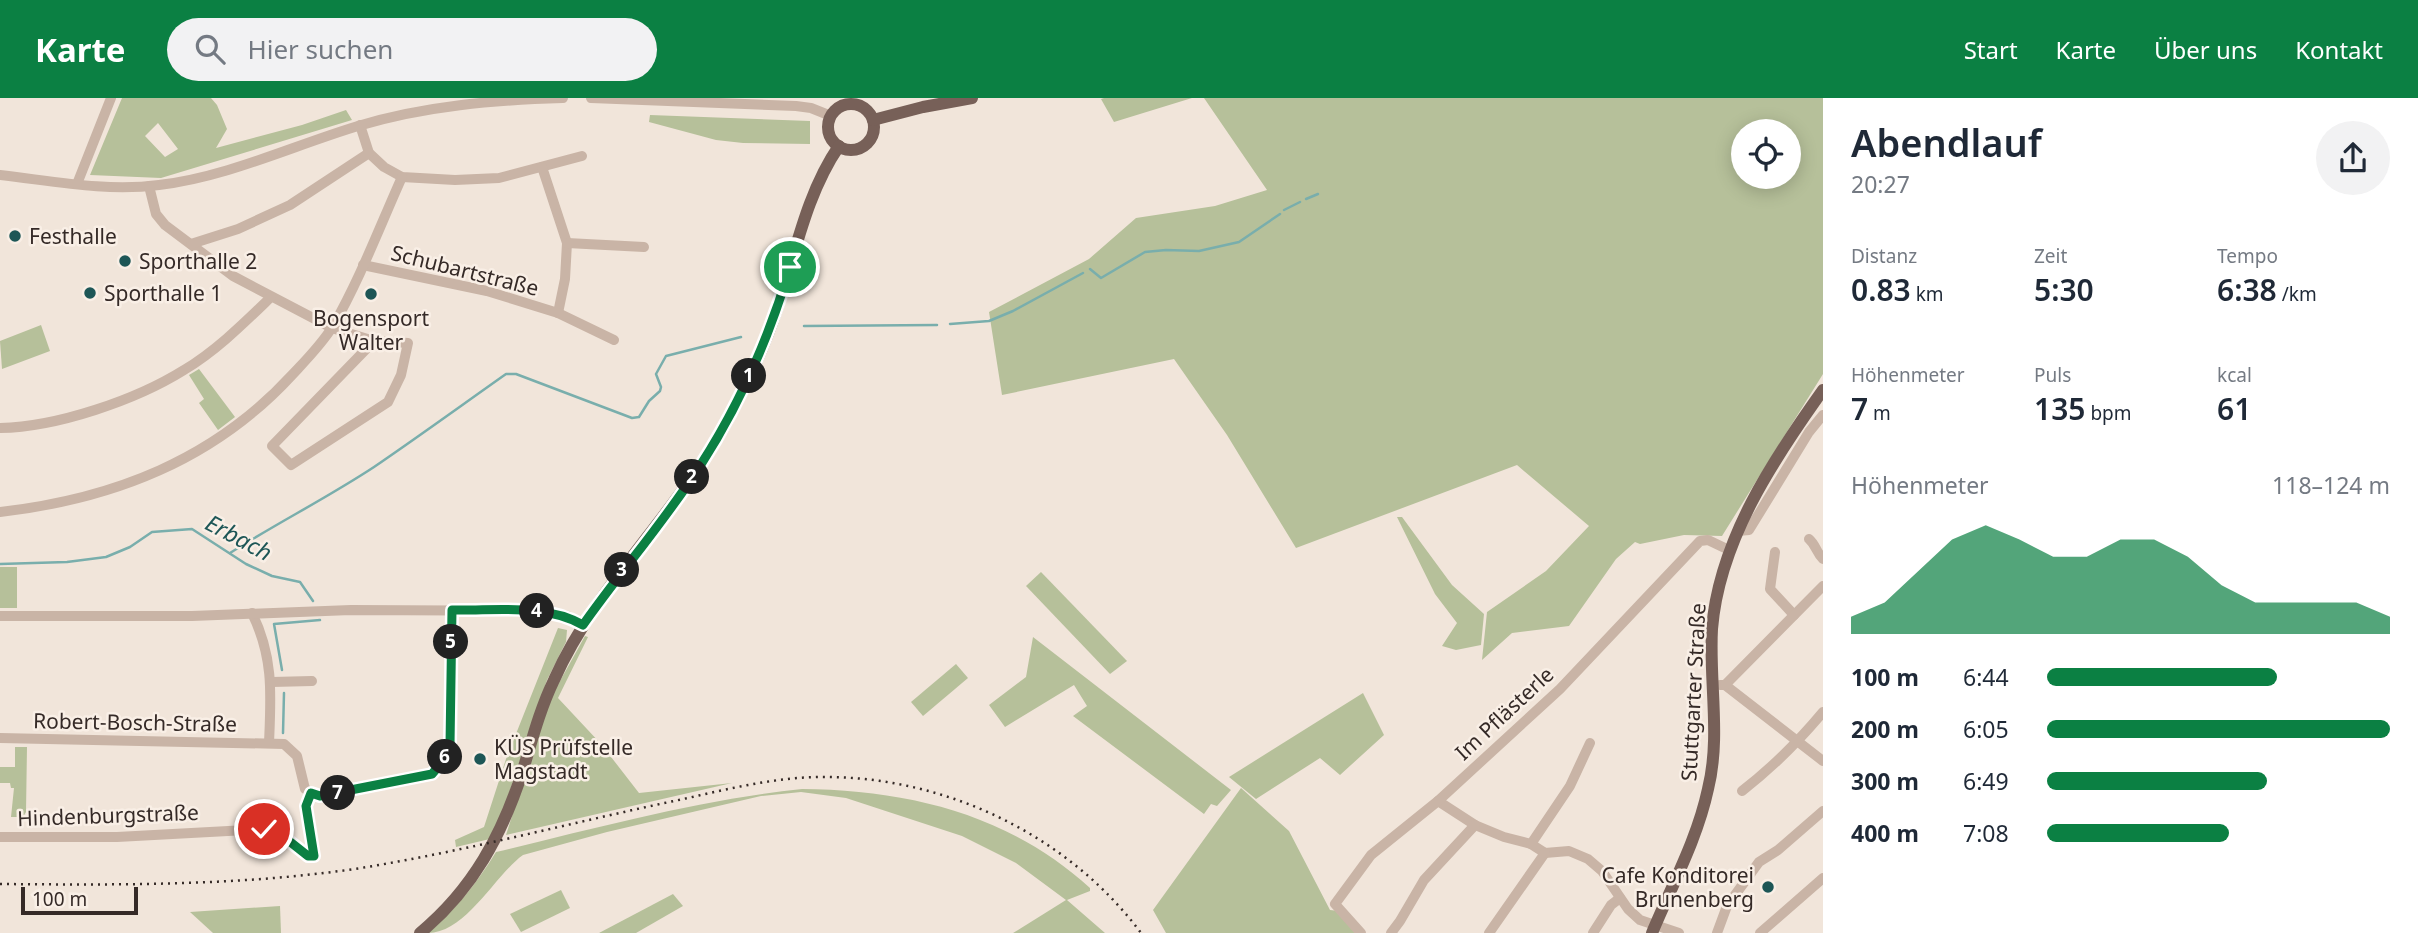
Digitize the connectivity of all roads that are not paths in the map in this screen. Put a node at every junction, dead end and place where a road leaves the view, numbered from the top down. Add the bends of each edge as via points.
1 (111, 98) edge
2 (563, 98) edge
3 (591, 98) edge
4 (972, 98) edge
5 (638, 99) edge
6 (831, 116) junction
7 (873, 120) junction
8 (360, 125) junction
9 (839, 146) junction
10 (369, 153) junction
11 (582, 156) dead end
12 (542, 167) junction
13 (0, 175) edge
14 (402, 177) junction
15 (77, 184) junction
16 (149, 187) junction
17 (567, 243) junction
18 (191, 244) junction
19 (644, 247) dead end
20 (363, 265) junction
21 (271, 297) junction
22 (558, 313) junction
23 (332, 328) junction
24 (614, 340) dead end
25 (374, 341) junction
26 (1823, 390) edge
27 (1823, 415) edge
28 (0, 428) edge
29 (0, 512) edge
30 (1738, 531) junction
31 (1809, 539) dead end
32 (1729, 550) junction
33 (1776, 552) dead end
34 (1823, 559) edge
35 (1823, 586) edge
36 (452, 610) junction
37 (252, 613) junction
38 (1794, 615) junction
39 (0, 616) edge
40 (583, 625) junction
41 (312, 681) dead end
42 (272, 682) junction
43 (1719, 685) junction
44 (1823, 712) edge
45 (0, 738) edge
46 (1799, 741) junction
47 (269, 743) junction
48 (1590, 743) dead end
49 (1823, 761) edge
50 (1741, 791) dead end
51 (311, 793) junction
52 (1438, 800) junction
53 (1823, 811) edge
54 (1475, 825) junction
55 (0, 837) edge
56 (1531, 844) junction
57 (1545, 853) junction
58 (1823, 878) edge
59 (1620, 898) junction
60 (1653, 929) edge
61 (420, 933) edge
62 (1361, 933) edge
63 (1391, 933) edge
64 (1489, 933) edge
65 (1593, 933) edge
66 (1679, 933) edge
67 (1717, 933) edge
68 (1760, 933) edge

1 - 15 street
2 - 8 street via 457,106
3 - 5 street
4 - 7 main road
5 - 6 street via 796,106
6 - 7 main road via 850,104 864,108
6 - 9 main road via 830,136
7 - 9 main road via 873,134 865,145 852,150
8 - 10 street
8 - 16 street via 203,177
9 - 40 main road via 812,198 772,324 724,426 680,495
10 - 14 street
10 - 18 street via 290,205 239,229
11 - 12 street
12 - 14 street via 499,177
12 - 17 street
13 - 15 street
14 - 20 street
15 - 16 street
16 - 18 street via 156,215
17 - 19 street
17 - 22 street
18 - 21 street
20 - 22 street, Schubartstraße via 487,291
20 - 23 street
21 - 23 street
21 - 28 street via 184,370 121,401 59,421
22 - 24 street, Schubartstraße
23 - 25 street
23 - 29 street via 267,402 224,437 164,470 100,493
25 - 25 street via 408,343 388,402 291,465 272,446
26 - 30 main road, Stuttgarter Straße
27 - 30 street, Stuttgarter Straße via 1749,530
30 - 32 main road, Stuttgarter Straße
31 - 34 street
32 - 43 main road, Stuttgarter Straße via 1712,632
32 - 52 street, Im Pflästerle via 1700,541 1560,689
33 - 38 street via 1770,589
35 - 38 street
36 - 37 street
36 - 40 street via 542,611 568,616
36 - 51 street via 450,745 443,761 432,774 320,796
37 - 39 street
37 - 42 street via 262,634
38 - 43 street
40 - 61 main road via 545,701 498,836 466,887
41 - 42 street
42 - 47 street
43 - 46 street
43 - 60 main road, Stuttgarter Straße via 1709,787 1690,848
44 - 46 street
45 - 47 street, Robert-Bosch-Straße
46 - 49 street
46 - 50 street
47 - 51 street via 284,744 297,756
48 - 56 street via 1570,786
51 - 55 street, Hindenburgstraße via 306,806 314,856 264,829 117,837
52 - 54 street
52 - 62 street, Im Pflästerle via 1371,855 1335,904
53 - 67 street via 1759,862 1727,906
54 - 56 street
54 - 63 street via 1424,880
56 - 57 street
57 - 59 street via 1569,851 1595,863
57 - 64 street
58 - 68 street
59 - 60 street
59 - 65 street
60 - 66 street

